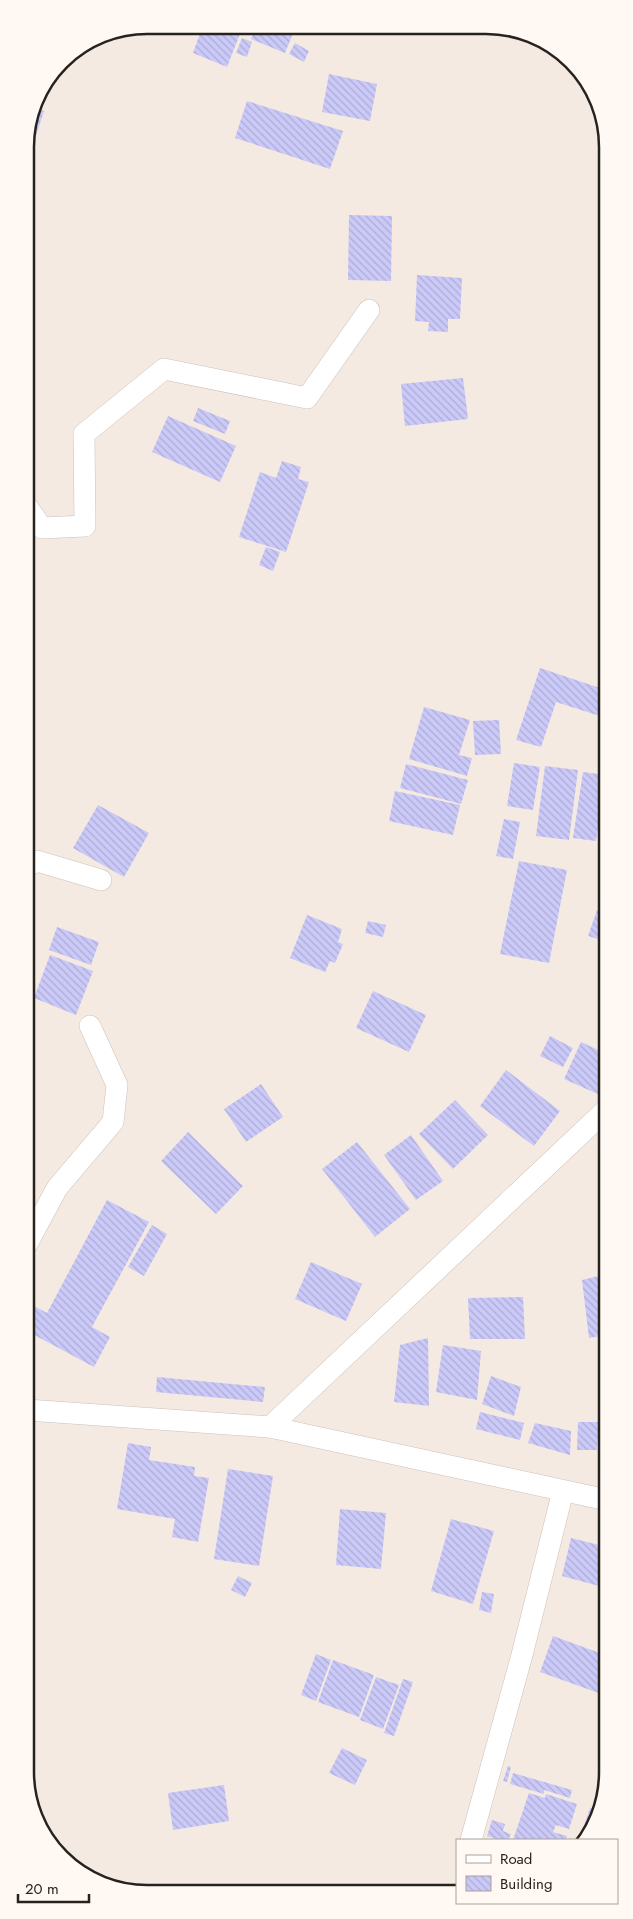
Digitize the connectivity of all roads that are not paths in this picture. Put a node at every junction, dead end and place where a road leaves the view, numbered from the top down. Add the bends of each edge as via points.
1 (369, 310) dead end
2 (34, 516) edge
3 (34, 863) edge
4 (102, 880) dead end
5 (90, 1026) dead end
6 (599, 1117) edge
7 (34, 1231) edge
8 (34, 1410) edge
9 (270, 1426) junction
10 (563, 1491) junction
11 (599, 1498) edge
12 (471, 1839) edge

1 - 2 street via 307,398 164,369 84,434 85,526 42,528
3 - 4 street
5 - 7 street via 117,1086 114,1122 57,1188
6 - 9 street
8 - 9 street
9 - 10 street
10 - 11 street
10 - 12 street

